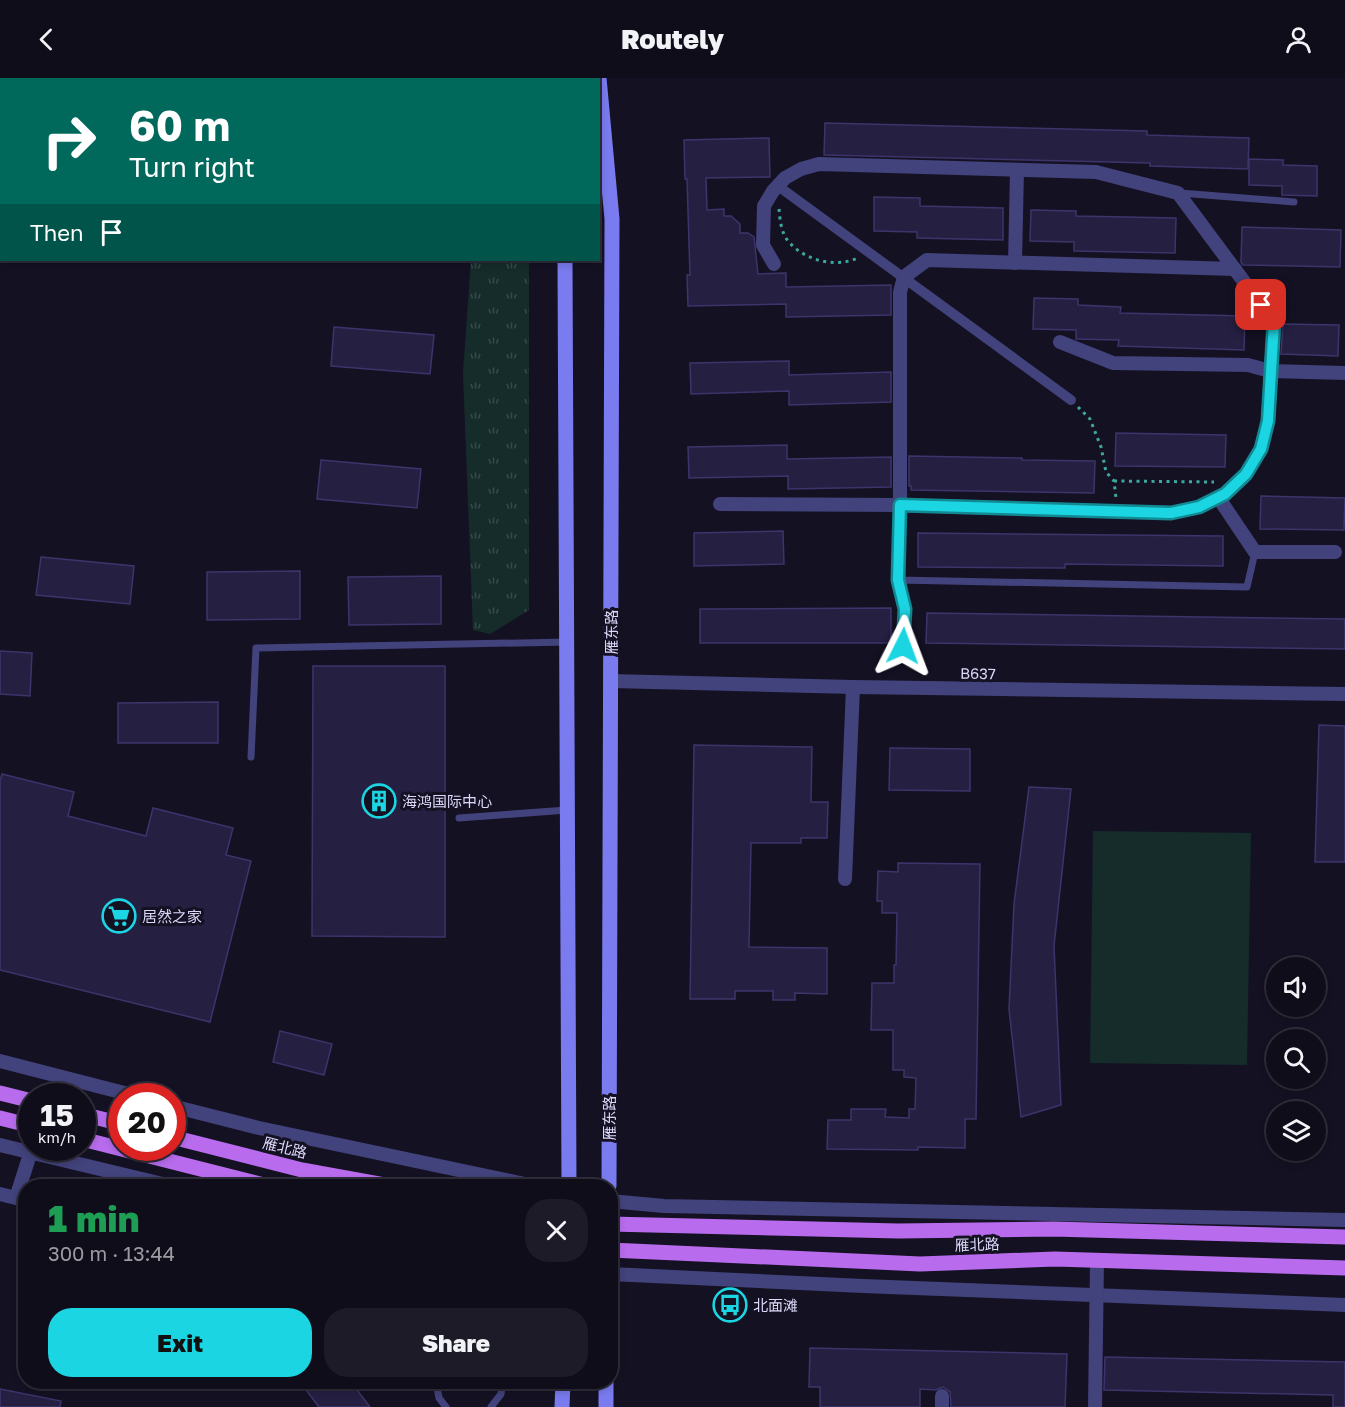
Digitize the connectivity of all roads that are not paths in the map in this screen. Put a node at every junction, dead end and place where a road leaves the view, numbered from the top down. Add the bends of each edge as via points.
1 (600, 103) edge
2 (1017, 170) junction
3 (781, 188) junction
4 (1178, 193) junction
5 (1294, 202) dead end
6 (605, 219) edge
7 (565, 261) edge
8 (1015, 263) junction
9 (774, 264) dead end
10 (1234, 269) junction
11 (904, 277) junction
12 (1060, 342) dead end
13 (1270, 371) junction
14 (1345, 373) edge
15 (1071, 400) road end
16 (1218, 497) junction
17 (720, 504) dead end
18 (900, 505) junction
19 (1255, 552) junction
20 (1335, 552) dead end
21 (898, 580) junction
22 (567, 642) junction
23 (903, 646) dead end
24 (611, 681) junction
25 (853, 687) junction
26 (1345, 694) edge
27 (251, 757) dead end
28 (567, 810) junction
29 (459, 818) dead end
30 (845, 879) dead end
31 (0, 1061) edge
32 (108, 1089) edge
33 (0, 1093) edge
34 (18, 1098) edge
35 (186, 1110) edge
36 (0, 1118) edge
37 (18, 1122) edge
38 (186, 1141) edge
39 (96, 1143) edge
40 (0, 1145) edge
41 (18, 1148) edge
42 (28, 1161) edge
43 (74, 1161) edge
44 (22, 1179) edge
45 (144, 1179) edge
46 (240, 1179) edge
47 (352, 1179) edge
48 (501, 1179) edge
49 (569, 1179) edge
50 (609, 1179) edge
51 (18, 1192) edge
52 (0, 1194) edge
53 (618, 1202) edge
54 (1345, 1220) edge
55 (618, 1224) edge
56 (1345, 1237) edge
57 (618, 1250) edge
58 (1097, 1260) junction
59 (1345, 1268) edge
60 (618, 1274) edge
61 (1096, 1295) junction
62 (1345, 1305) edge
63 (438, 1389) edge
64 (501, 1389) edge
65 (563, 1389) edge
66 (606, 1389) edge
67 (446, 1407) edge
68 (491, 1407) edge
69 (562, 1407) edge
70 (606, 1407) edge
71 (1095, 1407) edge

1 - 6 main road, 雁东路
2 - 3 street via 819,165 785,178
2 - 4 street via 1096,172
2 - 8 street
3 - 9 street via 764,206 763,244
3 - 11 street
4 - 5 lane
4 - 10 street
6 - 24 main road, 雁东路
7 - 22 main road
8 - 10 street
8 - 11 street via 927,260
10 - 13 street via 1274,322
11 - 15 street
11 - 18 street via 900,291
12 - 13 street via 1113,363 1248,365
13 - 14 street
13 - 16 street via 1268,421 1261,449 1246,474
16 - 18 street via 1199,507 1171,513
16 - 19 street
17 - 18 street
18 - 21 lane
19 - 20 street
19 - 21 lane via 1246,586
21 - 23 lane via 905,609
22 - 27 lane via 256,648
22 - 28 main road
24 - 25 street, B637
24 - 50 main road, 雁东路
25 - 26 street, B637
25 - 30 street
28 - 29 lane
28 - 49 main road
31 - 32 street
33 - 34 main road
35 - 48 street
36 - 37 main road
38 - 47 main road, 雁北路
39 - 46 main road
40 - 41 street
42 - 44 street
43 - 45 street
51 - 52 street via 16,1198
53 - 54 street via 664,1206
55 - 56 main road, 雁北路
57 - 58 main road, 雁北路 via 920,1264
58 - 59 main road, 雁北路
58 - 61 street
60 - 61 street
61 - 62 street
61 - 71 street
63 - 67 lane
64 - 68 lane
65 - 69 main road
66 - 70 main road

